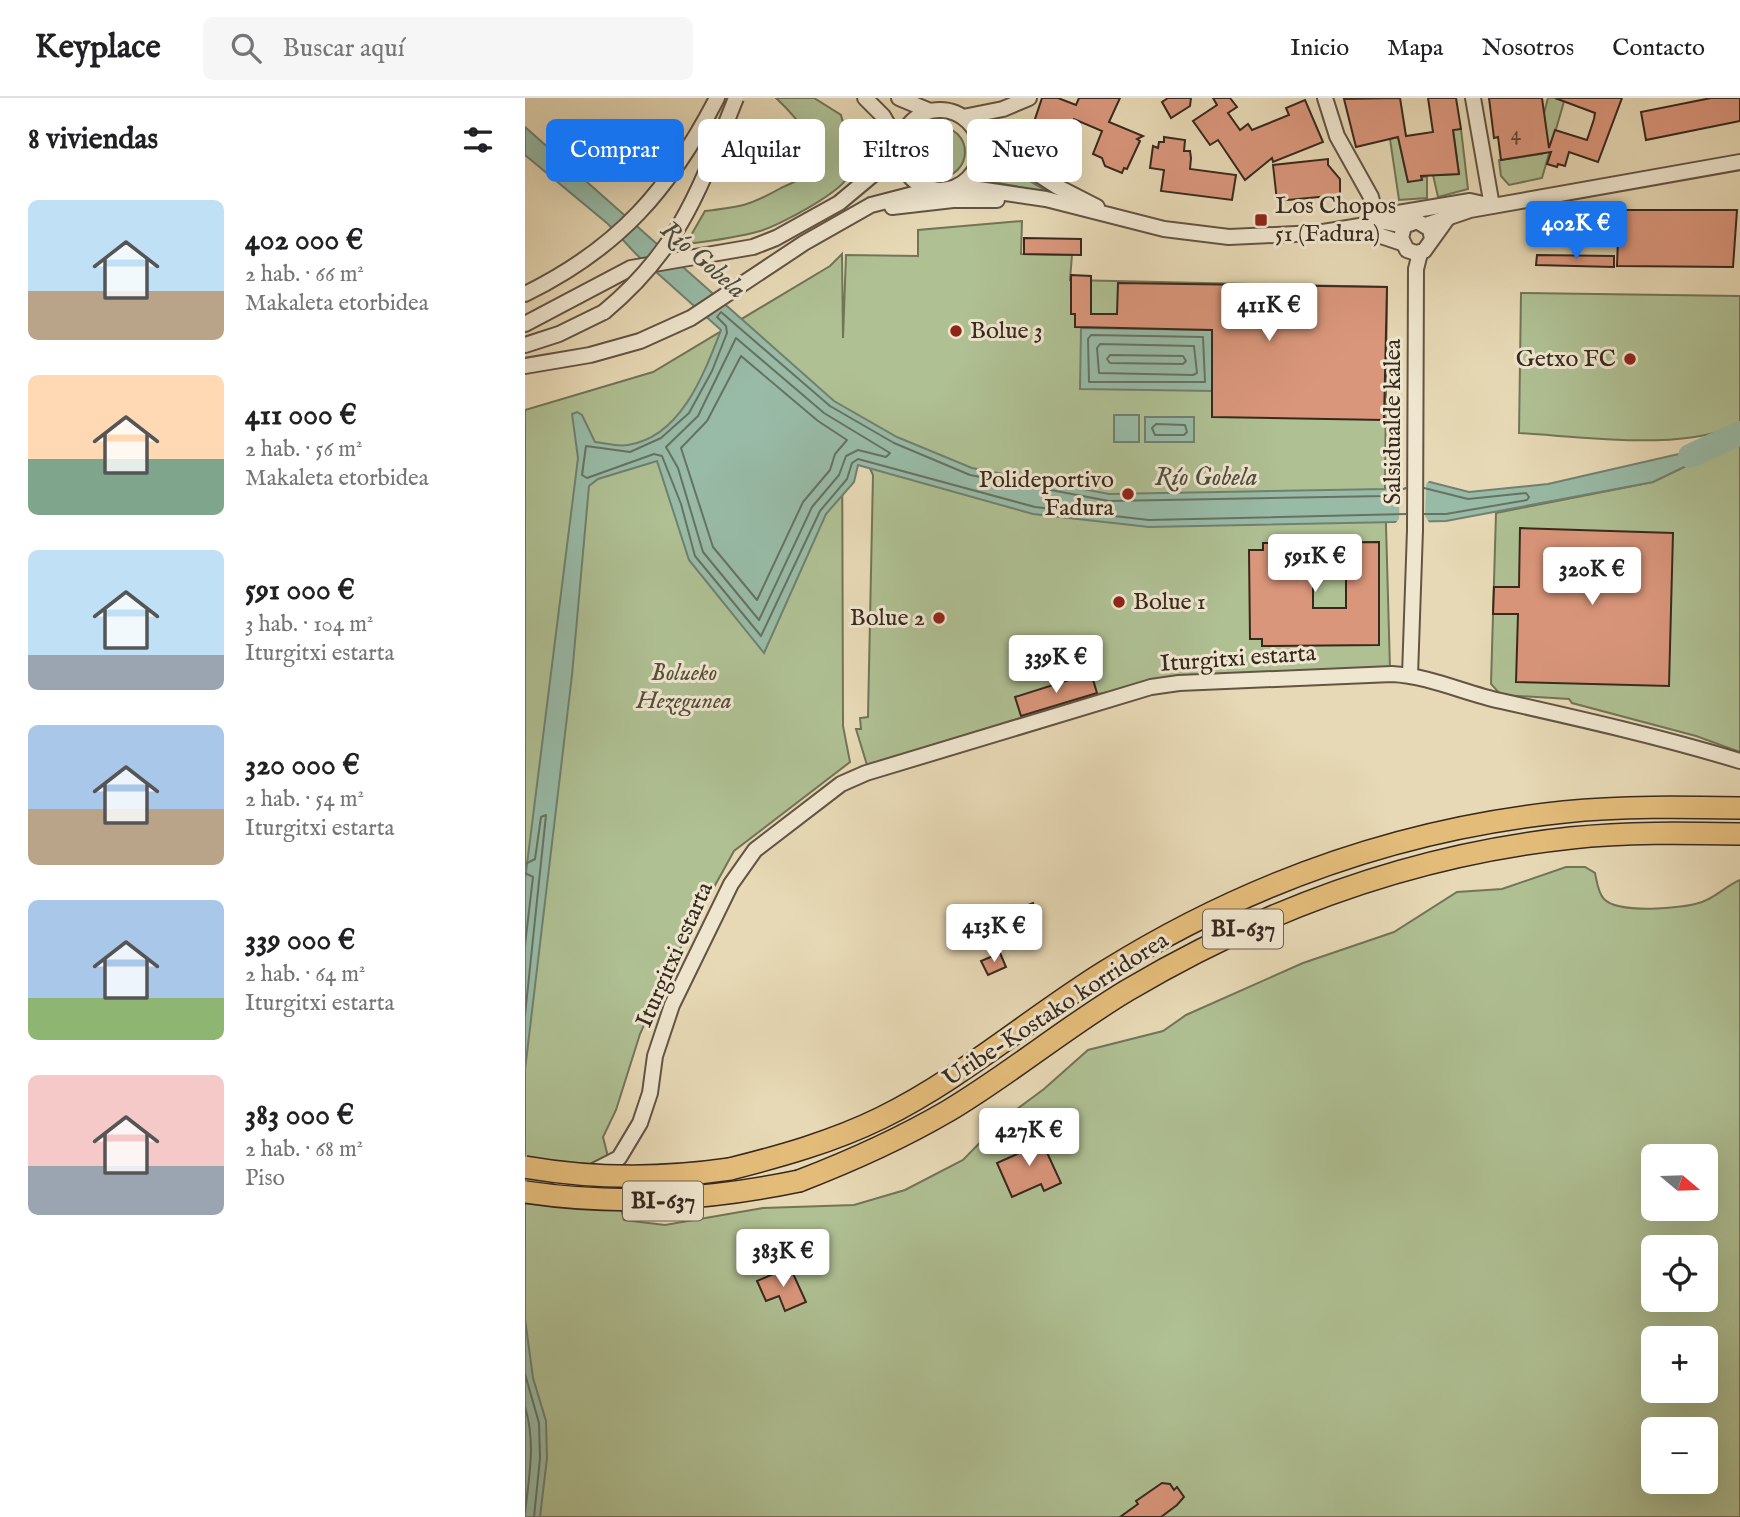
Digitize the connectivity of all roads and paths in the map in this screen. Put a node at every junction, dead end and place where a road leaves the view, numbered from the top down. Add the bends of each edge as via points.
1 (717, 98) edge
2 (736, 98) edge
3 (865, 98) edge
4 (899, 98) edge
5 (1029, 98) edge
6 (1325, 98) edge
7 (1473, 98) edge
8 (1003, 109) junction
9 (930, 111) junction
10 (963, 117) junction
11 (885, 119) edge
12 (915, 119) edge
13 (994, 119) edge
14 (967, 122) edge
15 (1740, 162) edge
16 (967, 180) edge
17 (865, 182) edge
18 (920, 182) edge
19 (1056, 182) edge
20 (958, 186) junction
21 (933, 189) junction
22 (1492, 206) junction
23 (859, 215) junction
24 (1116, 217) junction
25 (1372, 218) junction
26 (1404, 226) junction
27 (1354, 229) junction
28 (1429, 232) junction
29 (1402, 243) junction
30 (1420, 253) junction
31 (525, 294) edge
32 (525, 324) edge
33 (525, 345) edge
34 (525, 366) edge
35 (1411, 675) junction
36 (1740, 761) edge
37 (1740, 808) edge
38 (1740, 834) edge
39 (525, 1167) edge
40 (525, 1194) edge

1 - 31 street via 681,164 659,193 604,247
2 - 33 street, bridge via 696,197 679,229 639,283 604,312
3 - 11 street
4 - 9 street
5 - 8 street
6 - 25 street via 1337,136 1371,197
7 - 22 street
8 - 10 street
8 - 13 street
9 - 10 street via 953,111
9 - 12 street
10 - 14 street
15 - 22 street
16 - 20 street
17 - 32 street via 808,222 753,247 631,268
18 - 21 street
19 - 24 street
20 - 21 street
20 - 24 street via 1010,191
21 - 23 street via 871,205
22 - 25 street via 1470,201
22 - 28 street via 1447,219
23 - 24 street via 902,205 986,199 1048,206 1089,218
23 - 34 street via 804,243 691,318 640,341
24 - 27 street via 1229,237
25 - 27 street via 1356,222
26 - 27 street via 1384,222
26 - 28 street via 1417,221
26 - 29 street
27 - 29 street
28 - 30 street via 1428,248
29 - 30 street via 1411,253
30 - 35 street, Salsidualde kalea via 1416,269
35 - 36 street, Iturgitxi estarta via 1499,701 1597,720
35 - 40 street, Iturgitxi estarta via 1151,687 841,784 755,850 731,884 672,1005 640,1123 619,1158 557,1192
37 - 39 highway, Uribe-Kostako korridorea / BI-637, bridge via 1565,812 1458,828 1348,855 1179,929 1107,970 938,1085 881,1118 792,1154 730,1169 628,1178
38 - 40 highway, Uribe-Kostako korridorea / BI-637, bridge via 1571,838 1434,861 1292,906 1194,952 1125,992 949,1111 890,1143 799,1181 732,1195 654,1202

